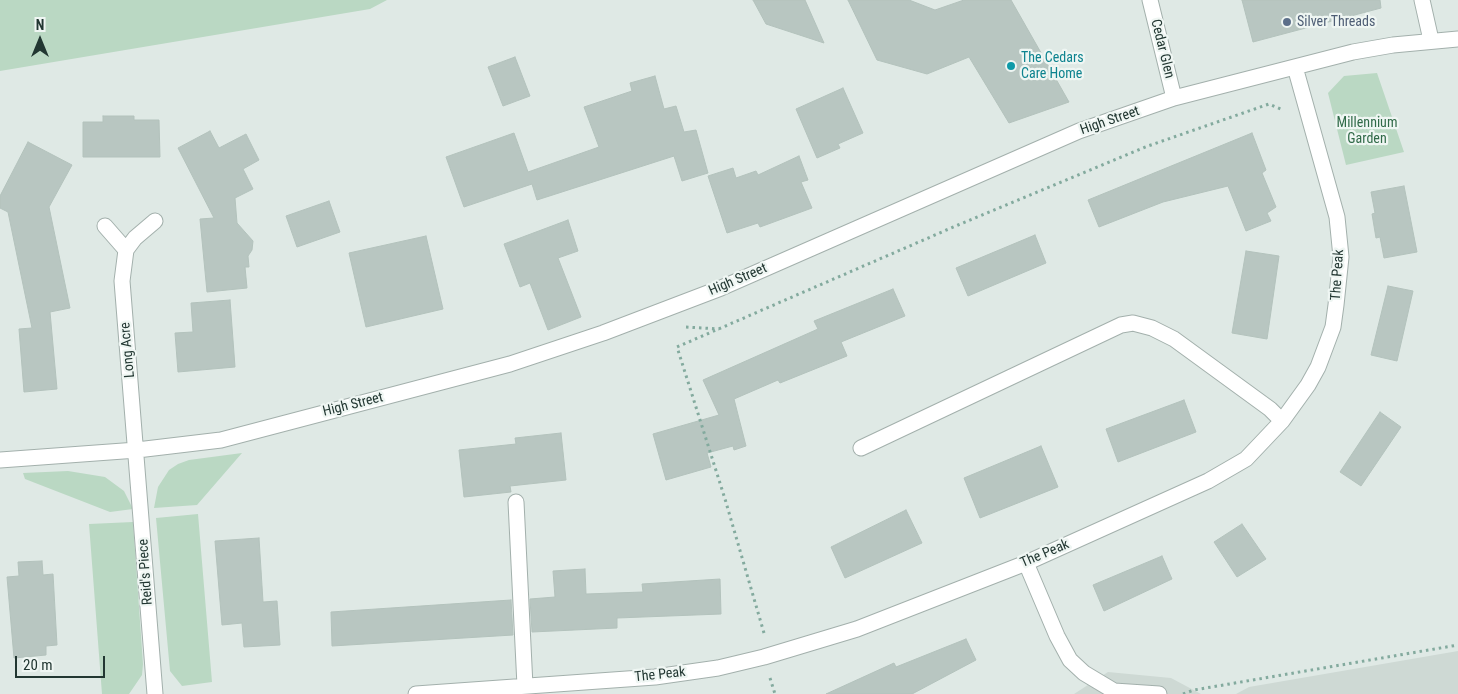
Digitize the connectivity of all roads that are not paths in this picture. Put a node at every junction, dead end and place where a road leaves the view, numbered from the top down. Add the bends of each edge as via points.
1 (1150, 0) edge
2 (1422, 0) edge
3 (1458, 39) edge
4 (1431, 40) junction
5 (1295, 67) junction
6 (1174, 98) junction
7 (155, 221) dead end
8 (105, 226) dead end
9 (126, 250) junction
10 (1282, 421) junction
11 (861, 448) dead end
12 (137, 450) junction
13 (0, 460) edge
14 (516, 502) dead end
15 (1026, 563) junction
16 (525, 686) junction
17 (1130, 693) edge
18 (155, 694) edge
19 (416, 694) edge
20 (1159, 694) edge

1 - 6 street, Cedar Glen
2 - 4 street
3 - 4 street, High Street
4 - 5 street, High Street via 1353,52
5 - 6 street, High Street
5 - 10 street, The Peak via 1337,217 1340,257 1333,327 1318,368
6 - 12 street, High Street via 1079,131 721,288 603,333 510,364 221,440
7 - 9 street
8 - 9 street
9 - 12 street, Long Acre via 122,281
10 - 11 street via 1174,339 1133,323 1121,325
10 - 15 street, The Peak via 1257,448 1227,472
12 - 13 street, High Street
12 - 18 street, Reid's Piece
14 - 16 street
15 - 16 street, The Peak via 857,629 764,657 718,668 655,677
15 - 17 street via 1070,660 1084,673 1114,691
16 - 19 street, The Peak
17 - 20 street

